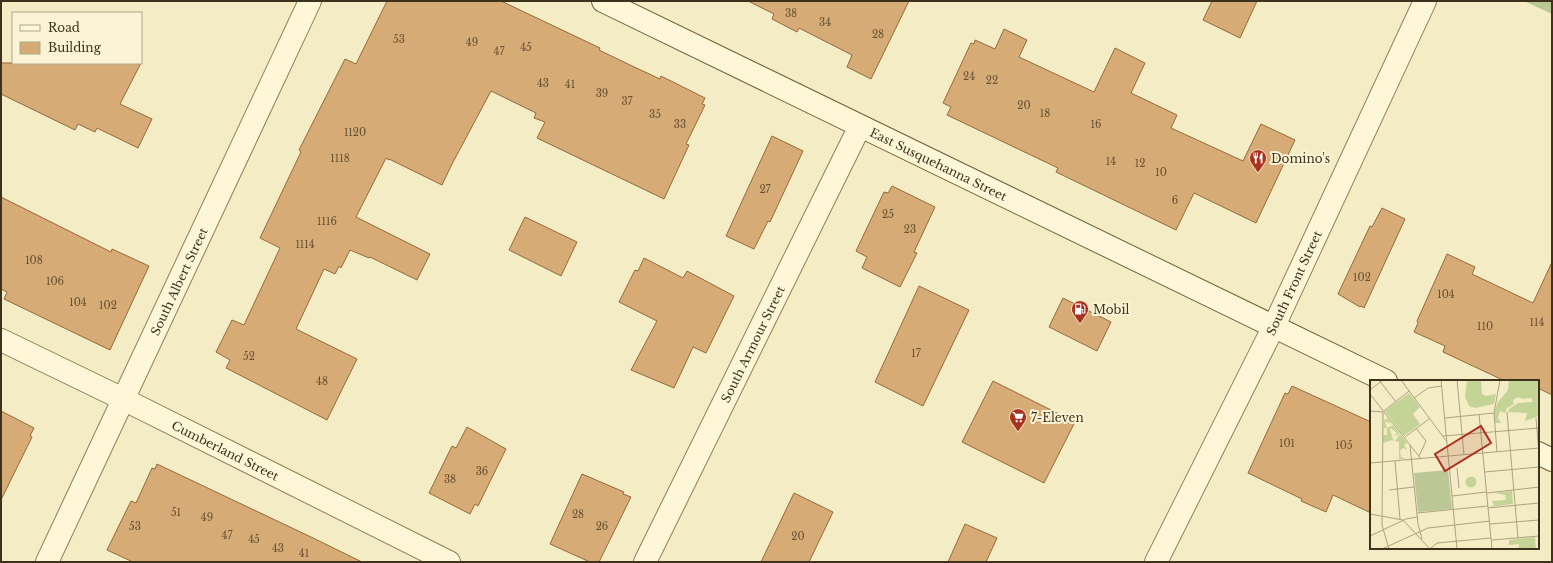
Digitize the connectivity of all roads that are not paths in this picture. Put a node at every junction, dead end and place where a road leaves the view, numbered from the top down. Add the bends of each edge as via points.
1 (310, 1) edge
2 (603, 1) edge
3 (1425, 1) edge
4 (860, 126) junction
5 (1274, 326) junction
6 (1, 340) edge
7 (1384, 380) edge
8 (123, 399) junction
9 (1539, 454) edge
10 (1552, 460) edge
11 (47, 562) edge
12 (449, 562) edge
13 (645, 562) edge
14 (1156, 562) edge

1 - 8 street, South Albert Street
2 - 4 street, East Susquehanna Street
3 - 5 street, South Front Street
4 - 5 street, East Susquehanna Street
4 - 13 street, South Armour Street
5 - 7 street, East Susquehanna Street
5 - 14 street, South Front Street
6 - 8 street, Cumberland Street
8 - 11 street, South Albert Street
8 - 12 street, Cumberland Street
9 - 10 street

